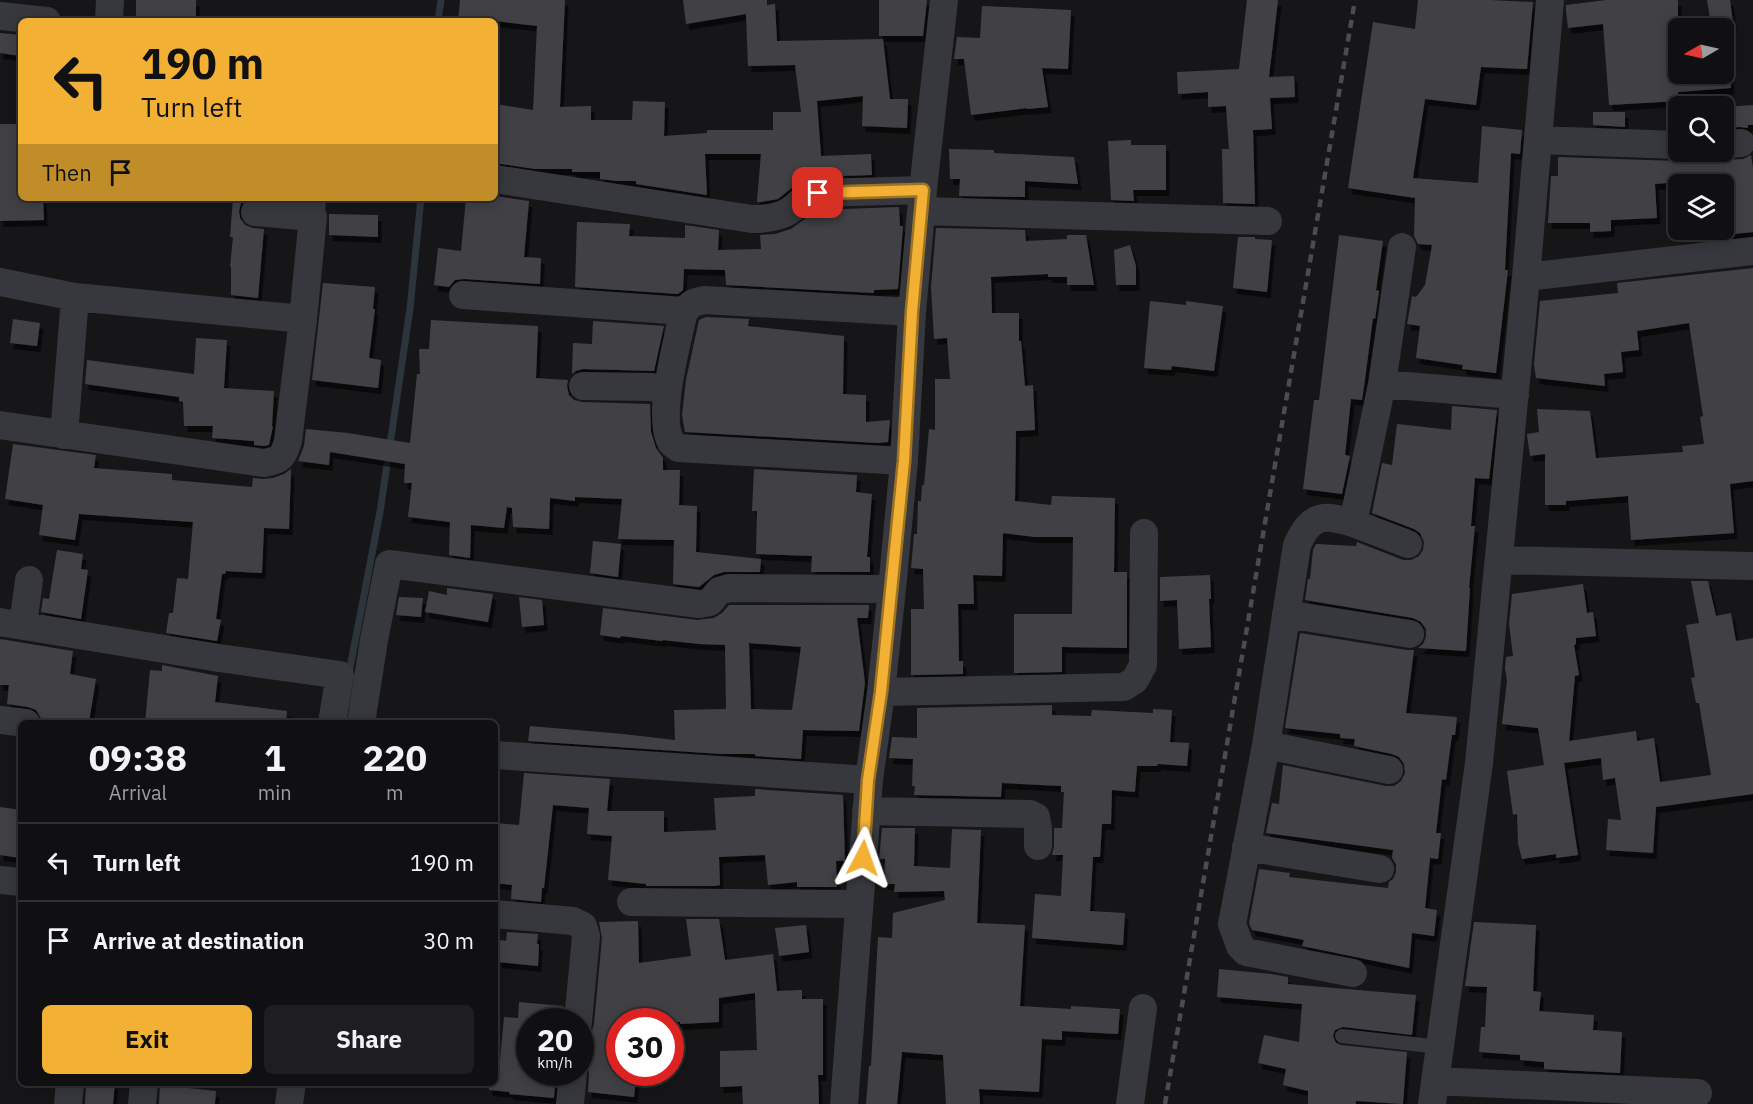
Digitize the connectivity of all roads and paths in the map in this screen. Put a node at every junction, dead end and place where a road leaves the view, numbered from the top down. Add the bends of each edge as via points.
1 (110, 0) edge
2 (944, 0) edge
3 (1550, 0) edge
4 (0, 16) edge
5 (19, 18) edge
6 (109, 18) edge
7 (1538, 140) junction
8 (1668, 145) edge
9 (498, 179) edge
10 (923, 200) junction
11 (316, 207) edge
12 (255, 212) dead end
13 (1268, 221) dead end
14 (1402, 247) dead end
15 (1753, 251) edge
16 (1526, 277) junction
17 (0, 282) edge
18 (463, 295) dead end
19 (75, 297) junction
20 (684, 311) junction
21 (912, 312) junction
22 (303, 319) junction
23 (1382, 384) junction
24 (583, 386) dead end
25 (667, 391) junction
26 (1515, 395) junction
27 (0, 426) edge
28 (64, 435) junction
29 (904, 461) junction
30 (1353, 523) junction
31 (1144, 533) dead end
32 (1408, 543) dead end
33 (1499, 560) junction
34 (1751, 566) dead end
35 (29, 580) dead end
36 (892, 589) junction
37 (1286, 614) junction
38 (12, 624) edge
39 (1410, 634) dead end
40 (881, 692) junction
41 (0, 720) edge
42 (332, 720) edge
43 (362, 720) edge
44 (18, 722) edge
45 (1266, 745) junction
46 (498, 755) edge
47 (1389, 770) dead end
48 (868, 780) junction
49 (866, 811) junction
50 (1038, 846) dead end
51 (1246, 847) junction
52 (1380, 869) dead end
53 (0, 880) edge
54 (18, 882) edge
55 (631, 903) dead end
56 (859, 904) junction
57 (498, 914) edge
58 (1353, 973) dead end
59 (579, 1008) edge
60 (1143, 1008) dead end
61 (1342, 1036) dead end
62 (1440, 1047) junction
63 (70, 1086) edge
64 (144, 1086) edge
65 (572, 1086) edge
66 (1434, 1092) edge
67 (1698, 1094) dead end
68 (68, 1104) edge
69 (142, 1104) edge
70 (570, 1104) edge
71 (844, 1104) edge
72 (1130, 1104) edge

1 - 6 street
2 - 10 street
3 - 7 street
4 - 5 street
7 - 8 street
7 - 16 street
9 - 10 street via 752,219 789,211 807,195 818,193
10 - 13 street
10 - 21 street
11 - 12 street
11 - 22 street
14 - 23 street
15 - 16 street
16 - 26 street
17 - 19 street
18 - 20 street
19 - 22 street
19 - 28 street
20 - 21 street via 704,300
20 - 25 street
21 - 29 street
22 - 28 street via 288,441 285,453 277,460 264,463
23 - 26 street
23 - 30 street
24 - 25 street via 652,387
25 - 29 street via 668,433 678,448
26 - 33 street
27 - 28 street
29 - 36 street
30 - 32 street
30 - 37 street via 1336,518 1310,523 1297,545
31 - 40 street via 1143,665 1136,680 1124,687
33 - 34 street
33 - 62 street via 1479,763
35 - 38 street
36 - 40 street
36 - 43 street via 724,588 710,602 699,604 389,564
37 - 39 street
37 - 45 street
38 - 42 street via 340,675
40 - 48 street
41 - 44 street
45 - 47 street
45 - 51 street
46 - 48 street
48 - 49 street
49 - 50 street via 1030,814 1036,817
49 - 56 street
51 - 52 street
51 - 58 street via 1232,924 1240,946 1246,952
53 - 54 street
55 - 56 street
56 - 71 street
57 - 59 street via 573,921 583,926 586,936
60 - 72 street
61 - 62 lane
62 - 66 street
63 - 68 street
64 - 69 street
65 - 70 street
66 - 67 street

